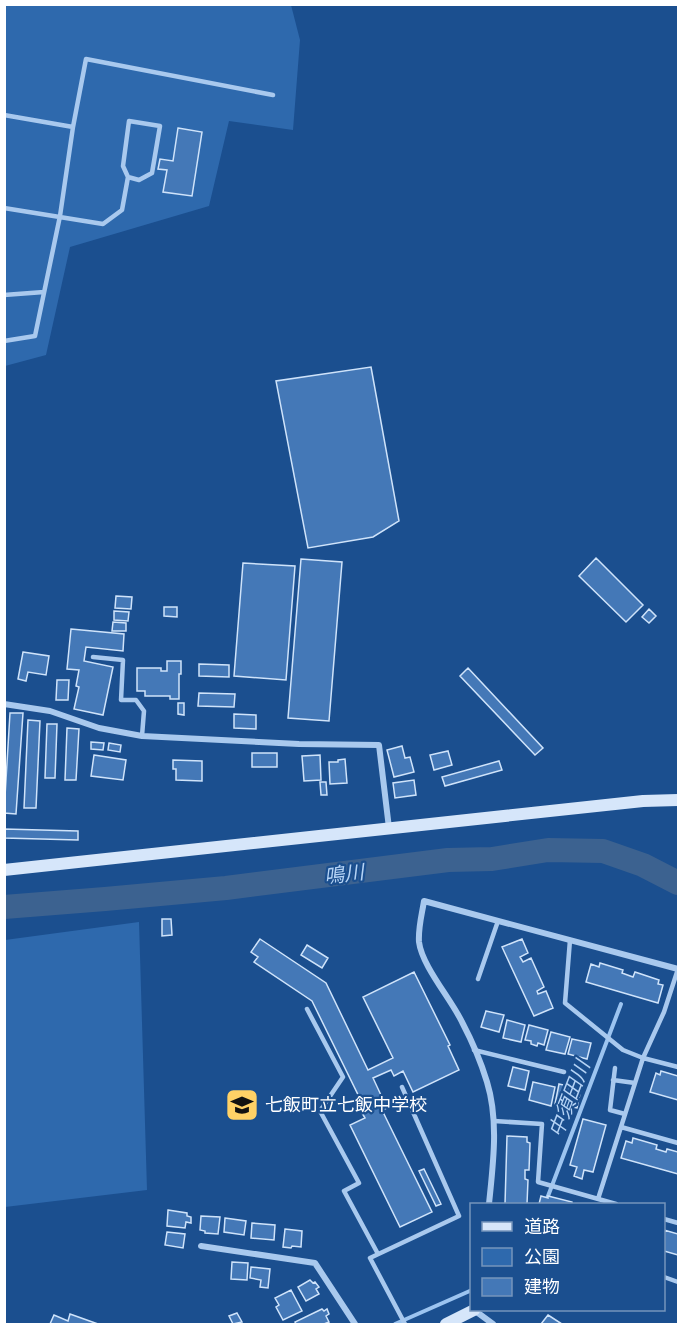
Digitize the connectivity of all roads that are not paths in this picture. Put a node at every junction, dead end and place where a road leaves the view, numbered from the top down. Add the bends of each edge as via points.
1 (273, 95) dead end
2 (4, 115) edge
3 (73, 127) junction
4 (128, 177) junction
5 (4, 208) edge
6 (60, 216) junction
7 (44, 292) junction
8 (4, 295) edge
9 (4, 341) edge
10 (93, 657) dead end
11 (4, 704) edge
12 (142, 736) junction
13 (678, 800) edge
14 (389, 828) junction
15 (4, 870) edge
16 (498, 921) junction
17 (570, 940) junction
18 (678, 969) edge
19 (478, 979) dead end
20 (307, 1009) dead end
21 (474, 1050) junction
22 (643, 1058) junction
23 (678, 1067) edge
24 (615, 1068) dead end
25 (564, 1072) dead end
26 (614, 1080) junction
27 (635, 1083) junction
28 (402, 1087) dead end
29 (625, 1114) junction
30 (494, 1121) junction
31 (621, 1127) junction
32 (678, 1143) edge
33 (598, 1199) junction
34 (489, 1203) edge
35 (612, 1203) edge
36 (201, 1246) dead end
37 (378, 1254) junction
38 (472, 1311) edge
39 (475, 1311) edge
40 (355, 1324) edge
41 (405, 1324) edge
42 (446, 1324) edge
43 (493, 1324) edge

1 - 3 lane via 86,59
2 - 3 lane
3 - 6 lane
4 - 4 lane via 139,180 152,173 160,126 129,122 123,166
4 - 6 lane via 122,210 103,224
5 - 6 lane
6 - 7 lane
7 - 8 lane
7 - 9 lane via 35,336
10 - 12 lane via 123,660 121,700 136,700 144,711
11 - 12 street via 50,711 99,728
12 - 14 street via 379,745
13 - 14 street
14 - 15 street
16 - 17 street
16 - 19 lane
16 - 21 street via 424,901 419,929 423,956
17 - 18 street
17 - 22 lane via 565,1003 623,1050
18 - 22 lane
20 - 37 lane via 344,1077 320,1111 359,1183 344,1191
21 - 25 lane
21 - 30 street via 487,1082
22 - 23 lane
22 - 27 lane
24 - 26 lane
26 - 27 lane
26 - 29 lane via 610,1110
27 - 29 lane
28 - 37 lane via 459,1216
29 - 31 lane
30 - 33 lane via 542,1124 538,1182
30 - 34 street
31 - 32 lane
31 - 33 lane
33 - 35 lane
36 - 40 street via 315,1263
37 - 41 lane via 370,1258
38 - 42 street
39 - 43 street

